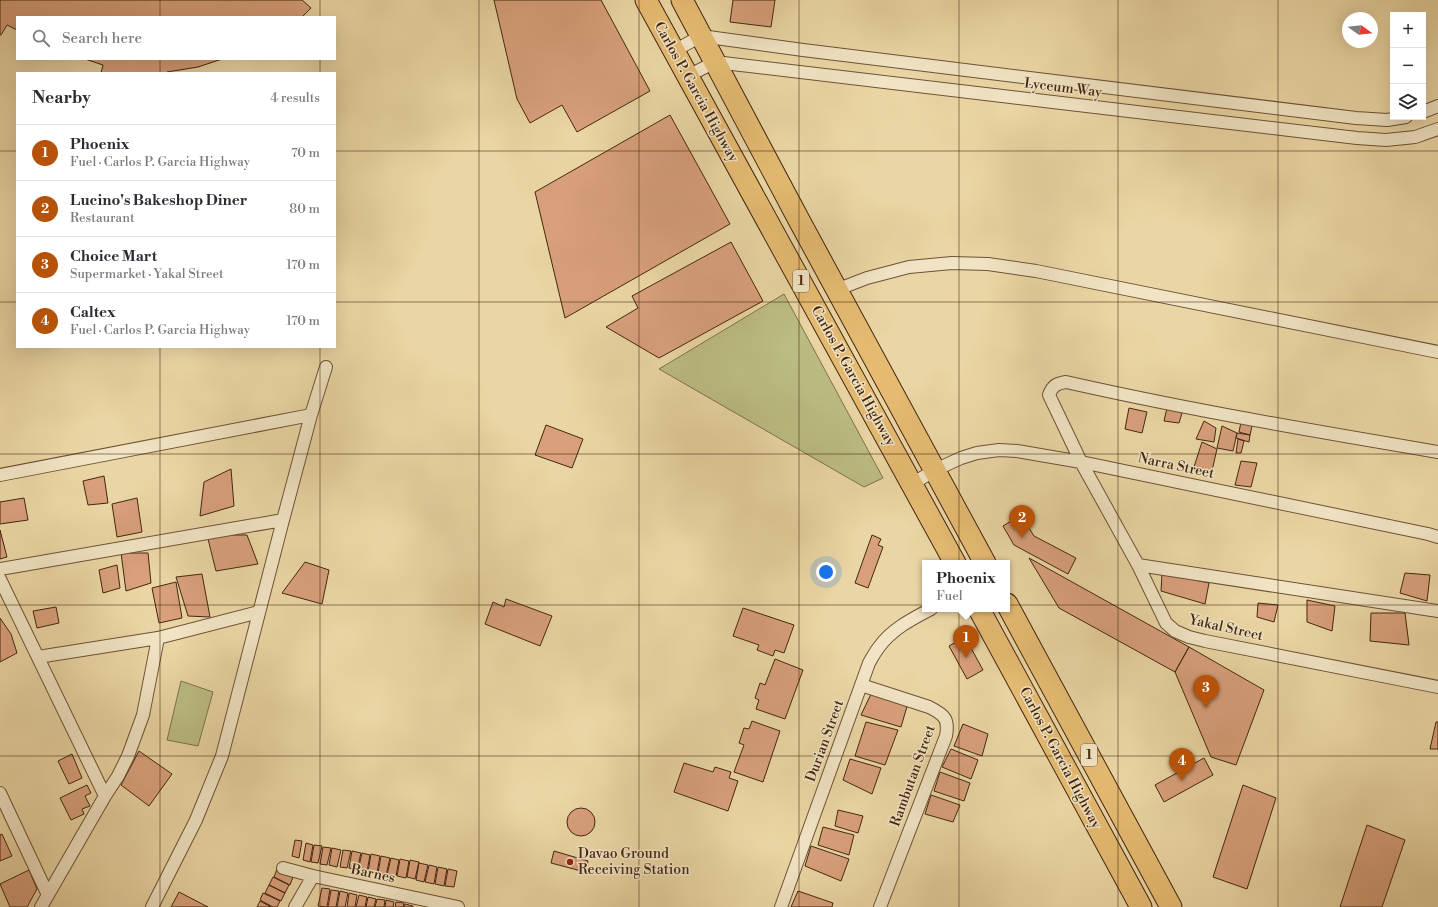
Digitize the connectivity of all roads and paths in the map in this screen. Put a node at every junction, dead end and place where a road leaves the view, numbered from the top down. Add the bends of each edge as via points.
1 (646, 0) edge
2 (682, 0) edge
3 (701, 36) junction
4 (803, 50) junction
5 (674, 51) junction
6 (715, 62) junction
7 (802, 72) junction
8 (688, 76) junction
9 (1438, 106) edge
10 (1426, 111) edge
11 (1390, 120) edge
12 (1438, 129) edge
13 (800, 222) junction
14 (776, 236) junction
15 (836, 290) junction
16 (1438, 352) edge
17 (326, 366) dead end
18 (311, 415) junction
19 (1438, 452) edge
20 (1081, 462) junction
21 (935, 470) junction
22 (0, 475) edge
23 (912, 484) junction
24 (283, 520) junction
25 (1438, 537) edge
26 (952, 560) edge
27 (983, 560) edge
28 (1138, 565) junction
29 (0, 569) edge
30 (0, 579) edge
31 (1010, 610) edge
32 (1438, 611) edge
33 (259, 612) junction
34 (925, 612) edge
35 (981, 612) edge
36 (158, 638) junction
37 (38, 657) junction
38 (861, 685) junction
39 (1438, 687) edge
40 (0, 793) edge
41 (105, 796) junction
42 (283, 868) dead end
43 (313, 876) junction
44 (48, 895) junction
45 (41, 907) edge
46 (152, 907) edge
47 (295, 907) edge
48 (458, 907) edge
49 (781, 907) edge
50 (880, 907) edge
51 (1140, 907) edge
52 (1171, 907) edge

1 - 5 highway, Carlos P. Garcia Highway / 1
2 - 3 highway, Carlos P. Garcia Highway / 1
3 - 4 street, Lyceum Way
3 - 5 street
3 - 6 highway, Carlos P. Garcia Highway / 1
4 - 7 street
4 - 11 street, Lyceum Way via 1356,118
5 - 8 highway, Carlos P. Garcia Highway / 1
6 - 7 street, Lyceum Way
6 - 8 street
6 - 13 highway, Carlos P. Garcia Highway / 1
7 - 12 street, Lyceum Way via 1386,140 1415,137
8 - 14 highway, Carlos P. Garcia Highway / 1
9 - 10 street
13 - 14 highway
13 - 15 highway, Carlos P. Garcia Highway / 1
14 - 23 highway, Carlos P. Garcia Highway / 1
15 - 16 street via 867,278 909,268 952,263 988,264 1036,271
15 - 21 highway, Carlos P. Garcia Highway / 1
17 - 18 street
18 - 22 street
18 - 24 street
19 - 20 street, Yakal Street via 1242,418 1066,382 1058,383 1049,395
20 - 21 street, Narra Street via 999,450 961,458
20 - 25 street, Narra Street
20 - 28 street, Yakal Street
21 - 23 street, Narra Street
21 - 27 highway, Carlos P. Garcia Highway / 1
23 - 26 highway, Carlos P. Garcia Highway / 1
24 - 29 street
24 - 33 street
28 - 32 street
28 - 39 street, Yakal Street via 1166,623 1175,631 1189,637
30 - 37 street
31 - 52 highway, Carlos P. Garcia Highway / 1
33 - 36 street
33 - 46 street via 222,756 196,820
34 - 38 street, Durian Street via 892,633 879,647 869,663
35 - 51 highway, Carlos P. Garcia Highway / 1
36 - 37 street
36 - 41 street via 142,715 128,756
37 - 41 street
38 - 49 street, Durian Street
38 - 50 street, Rambutan Street via 929,707 943,715 947,721 946,736
40 - 44 street
41 - 44 street
42 - 43 street, Barnes
43 - 47 street
43 - 48 street, Barnes
44 - 45 street

